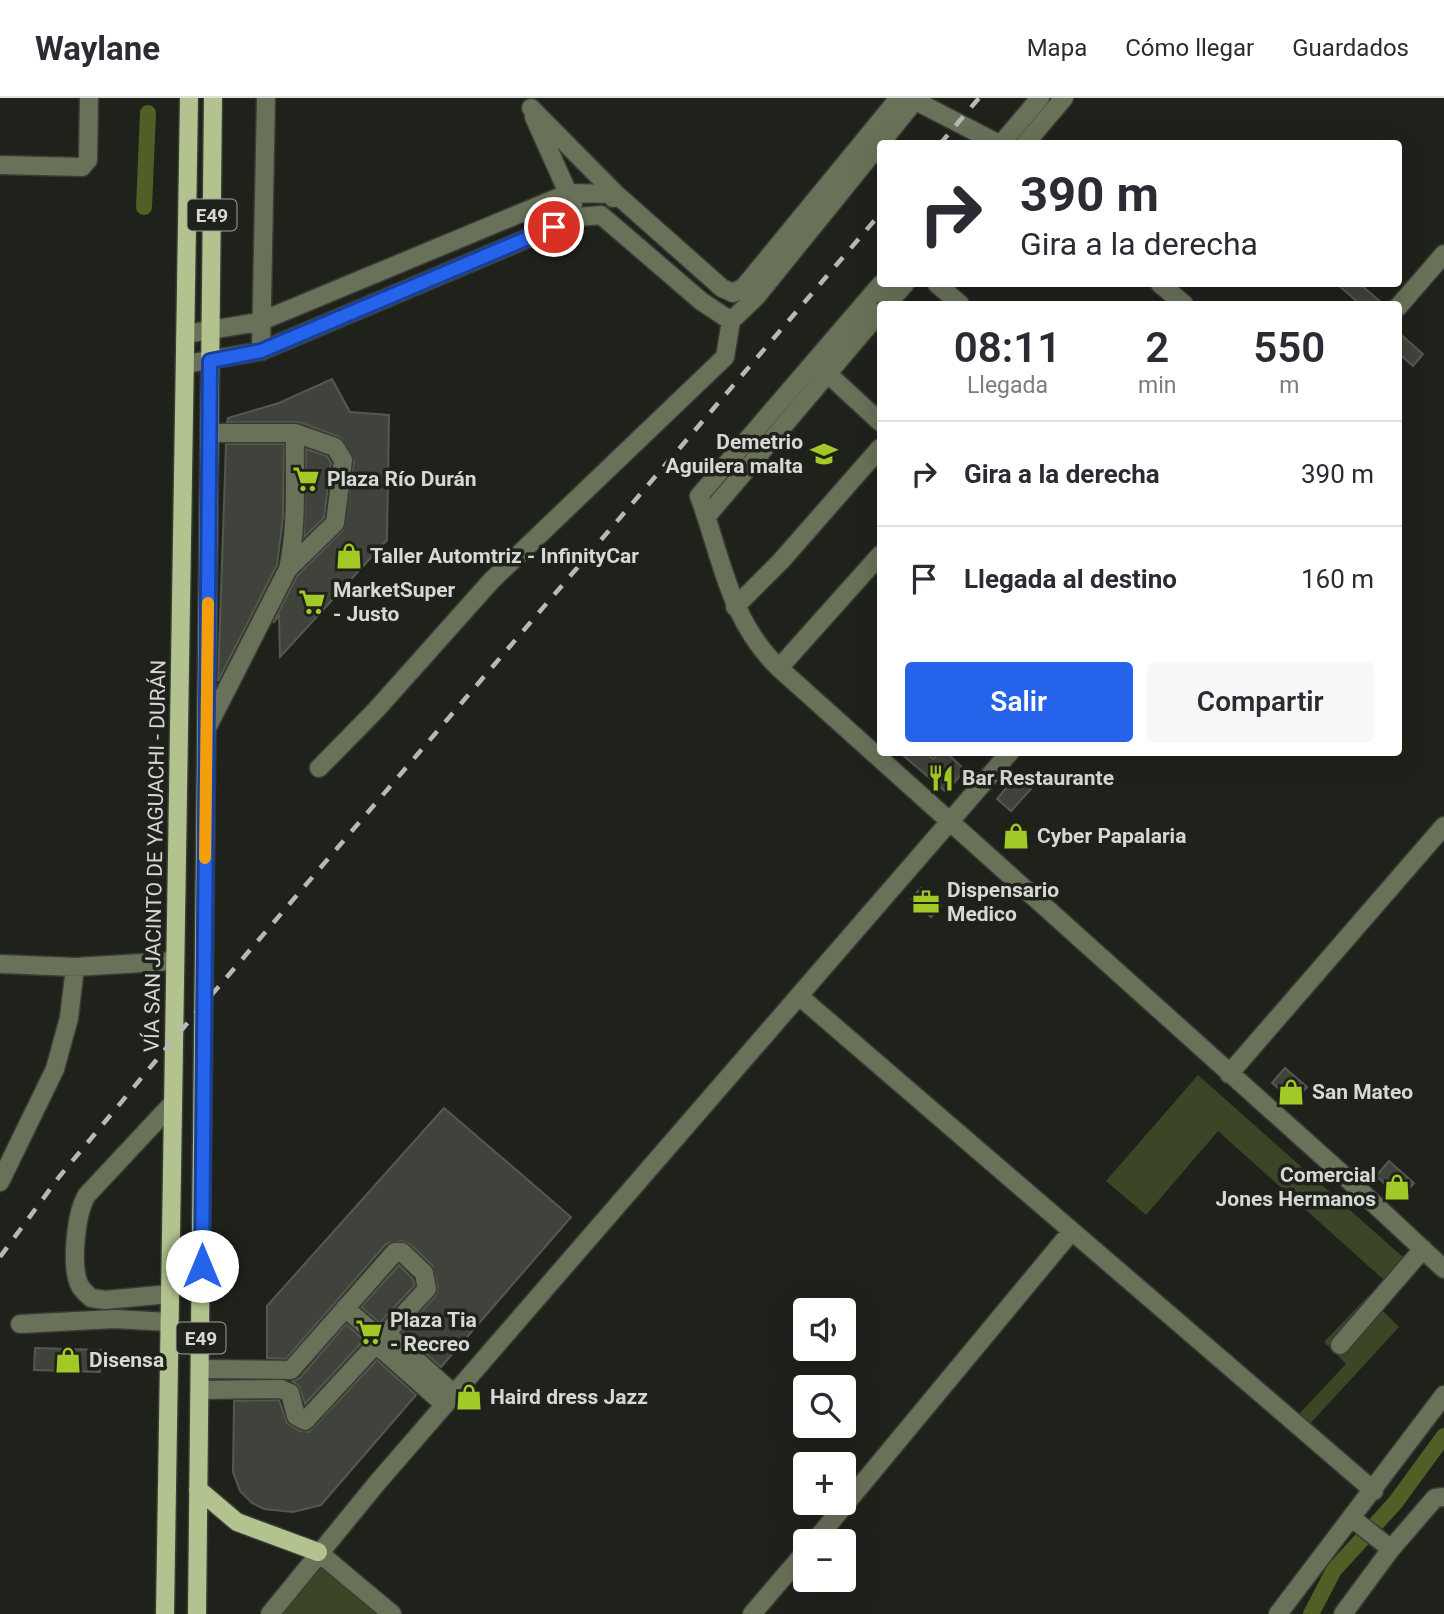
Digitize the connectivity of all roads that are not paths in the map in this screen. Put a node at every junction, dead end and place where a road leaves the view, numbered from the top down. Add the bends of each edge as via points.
1 (89, 98) edge
2 (188, 98) edge
3 (213, 98) edge
4 (266, 98) edge
5 (910, 98) edge
6 (1040, 98) edge
7 (1064, 98) edge
8 (529, 103) edge
9 (877, 140) edge
10 (877, 140) edge
11 (992, 140) edge
12 (1003, 140) edge
13 (1028, 140) edge
14 (0, 165) edge
15 (569, 193) junction
16 (616, 194) junction
17 (601, 215) junction
18 (578, 217) junction
19 (1444, 254) edge
20 (878, 287) edge
21 (902, 287) edge
22 (940, 287) edge
23 (1164, 287) edge
24 (890, 301) edge
25 (957, 301) edge
26 (1180, 301) edge
27 (1402, 302) edge
28 (731, 321) junction
29 (259, 322) junction
30 (877, 322) edge
31 (210, 332) junction
32 (186, 334) junction
33 (261, 351) junction
34 (210, 361) junction
35 (186, 364) junction
36 (828, 374) junction
37 (877, 419) edge
38 (210, 433) junction
39 (295, 433) junction
40 (877, 451) edge
41 (707, 516) junction
42 (877, 558) edge
43 (288, 569) junction
44 (735, 607) junction
45 (779, 668) junction
46 (207, 728) junction
47 (877, 755) edge
48 (878, 756) edge
49 (1007, 756) edge
50 (318, 768) dead end
51 (951, 821) junction
52 (1444, 826) edge
53 (175, 961) junction
54 (0, 964) edge
55 (75, 967) junction
56 (799, 996) junction
57 (1229, 1073) junction
58 (172, 1104) junction
59 (0, 1182) edge
60 (1072, 1232) junction
61 (1423, 1249) junction
62 (1444, 1269) edge
63 (169, 1294) junction
64 (345, 1308) junction
65 (169, 1322) junction
66 (20, 1324) dead end
67 (382, 1340) junction
68 (1340, 1345) dead end
69 (201, 1369) junction
70 (290, 1370) junction
71 (200, 1390) junction
72 (290, 1393) junction
73 (1444, 1395) edge
74 (449, 1400) junction
75 (198, 1489) junction
76 (1374, 1491) junction
77 (1444, 1497) edge
78 (1353, 1519) junction
79 (825, 1529) edge
80 (1391, 1549) junction
81 (318, 1552) junction
82 (793, 1566) edge
83 (1281, 1613) edge
84 (164, 1614) edge
85 (197, 1614) edge
86 (270, 1614) edge
87 (392, 1614) edge
88 (752, 1614) edge
89 (1343, 1614) edge

1 - 14 street via 88,160 82,167
2 - 32 main road, VÍA SAN JACINTO DE YAGUACHI - DURÁN / E49
3 - 31 main road, E49
4 - 29 street
5 - 10 street
5 - 11 street
5 - 16 street via 744,287 733,293
6 - 12 street
7 - 13 street
8 - 15 street
8 - 16 street
9 - 28 street via 755,297
15 - 16 street
15 - 18 street
15 - 29 street
16 - 17 street
17 - 18 street
17 - 28 street
18 - 33 street
19 - 27 street
20 - 41 street via 699,496
21 - 24 street
22 - 25 street
23 - 26 street
28 - 50 street via 725,357 492,580
29 - 31 street
29 - 33 street
30 - 36 street
31 - 32 street
31 - 34 main road, E49
32 - 35 main road, VÍA SAN JACINTO DE YAGUACHI - DURÁN / E49
33 - 34 street
34 - 35 street
34 - 38 main road, E49
35 - 53 main road, VÍA SAN JACINTO DE YAGUACHI - DURÁN / E49
36 - 37 street
36 - 41 street
38 - 39 street
38 - 46 main road, E49
39 - 43 street via 294,543
39 - 43 street via 335,447 343,460 335,523
40 - 44 street
41 - 44 street
42 - 45 street
43 - 46 street
44 - 45 street via 757,648
45 - 47 street
46 - 69 main road, E49
48 - 51 street
49 - 51 street
51 - 56 street
51 - 57 street
52 - 57 street
53 - 55 street
53 - 58 main road, VÍA SAN JACINTO DE YAGUACHI - DURÁN / E49
54 - 55 street
55 - 59 street via 69,1018 55,1069
56 - 60 street
56 - 74 street via 585,1253
57 - 61 street
58 - 63 main road, VÍA SAN JACINTO DE YAGUACHI - DURÁN / E49
58 - 63 street via 87,1195 77,1222 79,1284 91,1298
60 - 76 street
60 - 79 street
61 - 62 street
61 - 68 street
63 - 65 main road, VÍA SAN JACINTO DE YAGUACHI - DURÁN / E49
64 - 67 street
64 - 67 street via 387,1259 402,1252 425,1273 428,1285
64 - 70 street
65 - 66 street via 114,1319
65 - 84 main road, VÍA SAN JACINTO DE YAGUACHI - DURÁN / E49
67 - 72 street via 309,1419 301,1421 296,1416
67 - 74 street
69 - 70 street
69 - 71 main road, E49
70 - 72 street
71 - 72 street via 269,1387
71 - 75 main road, E49
73 - 76 street
74 - 81 street
75 - 81 main road via 237,1522
75 - 85 main road, E49
76 - 78 street
77 - 80 street via 1435,1498
78 - 80 street
78 - 83 street
80 - 89 street
81 - 86 street
81 - 87 street
82 - 88 street

